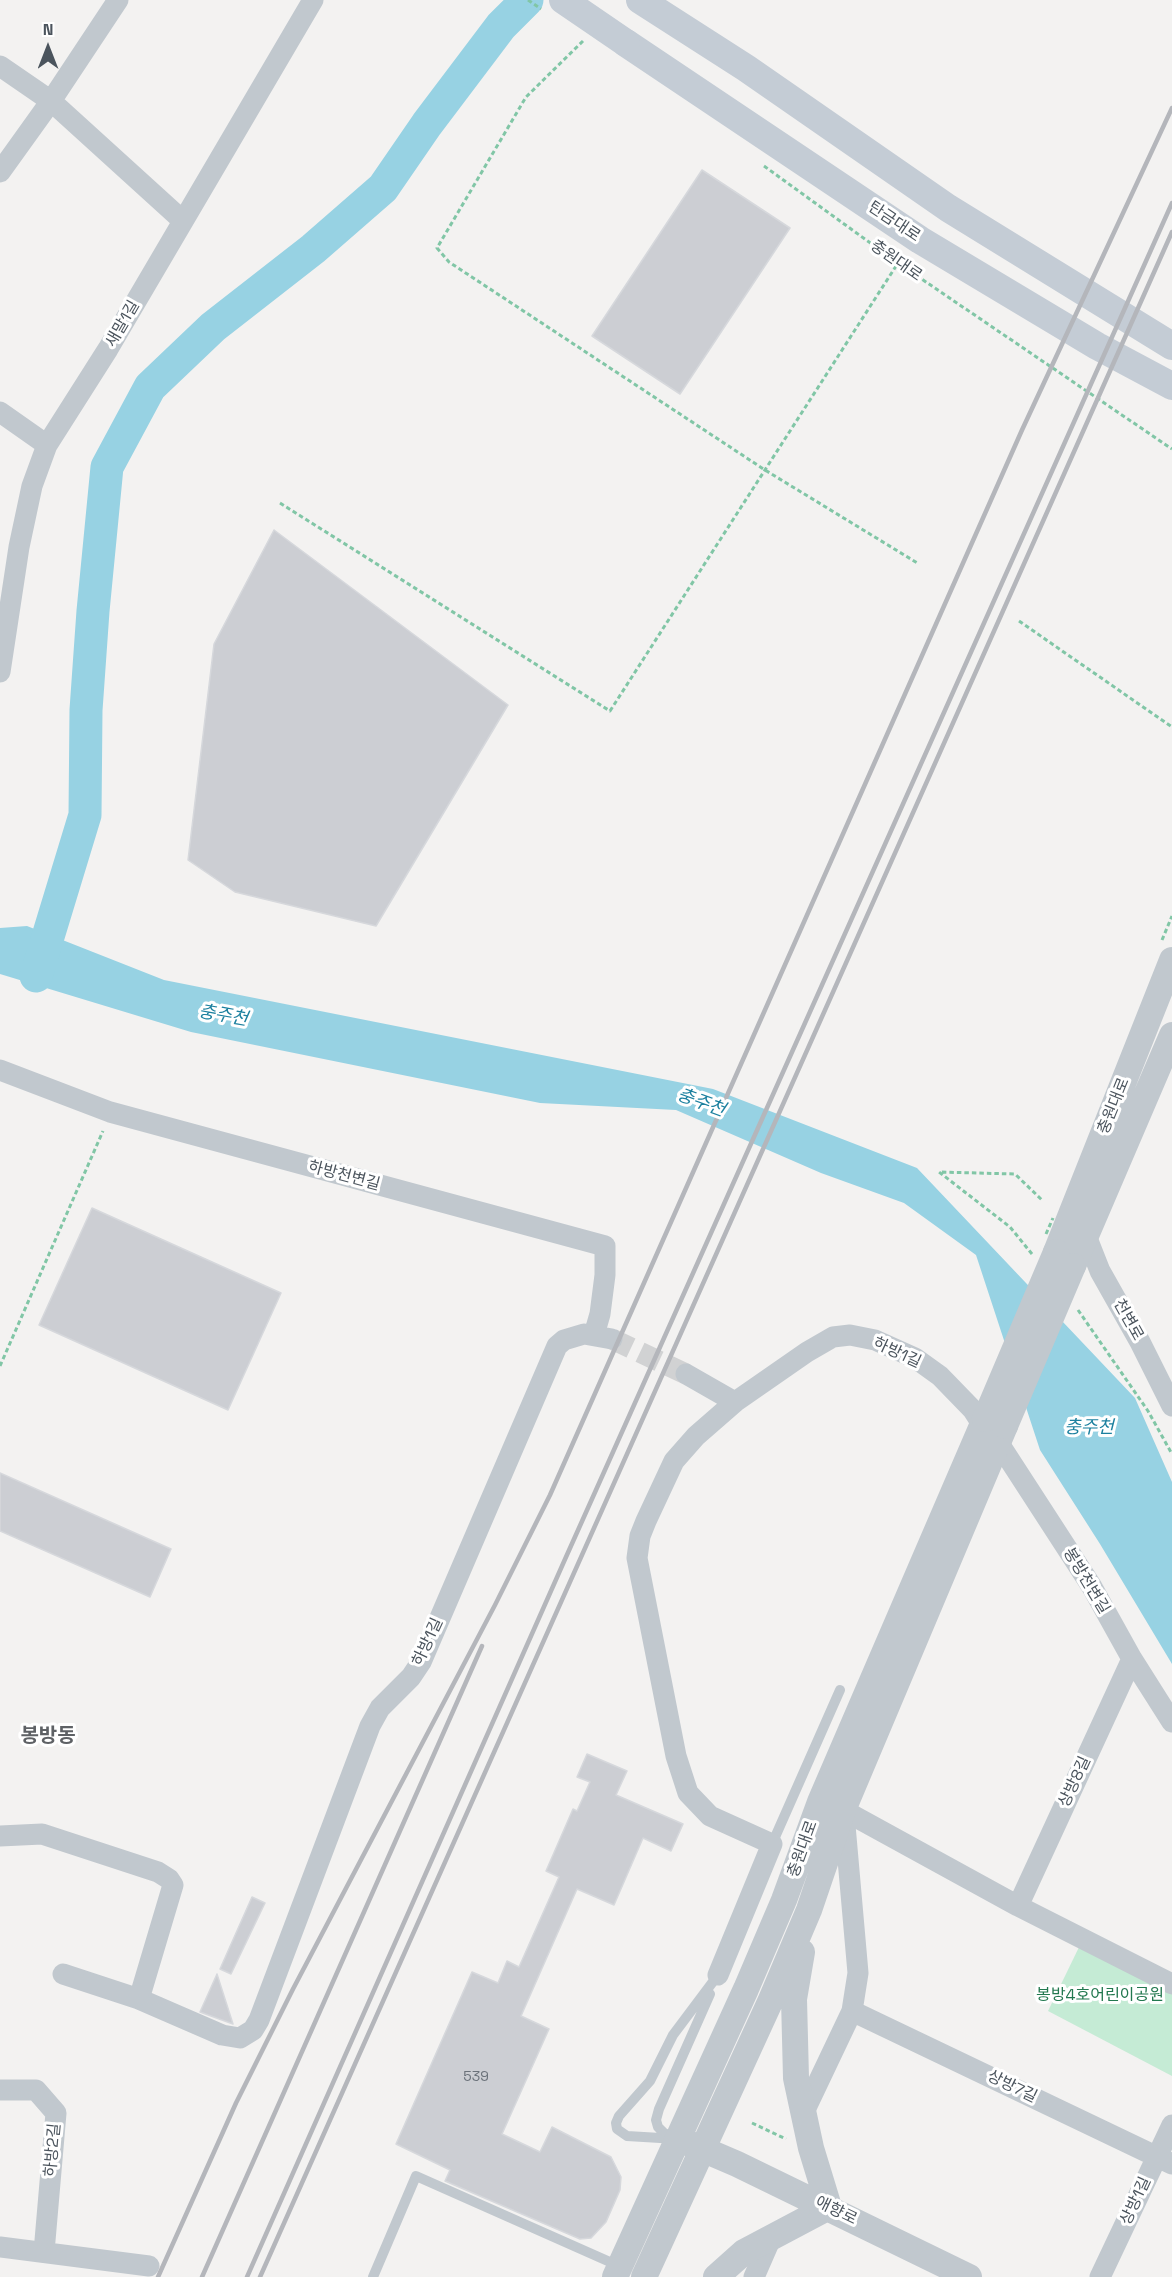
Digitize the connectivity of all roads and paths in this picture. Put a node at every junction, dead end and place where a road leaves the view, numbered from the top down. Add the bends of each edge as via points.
1 (313, 0) edge
2 (563, 0) edge
3 (116, 1) edge
4 (644, 3) edge
5 (584, 40) dead end
6 (0, 66) edge
7 (51, 101) junction
8 (757, 160) dead end
9 (0, 172) edge
10 (182, 220) junction
11 (920, 240) junction
12 (898, 263) junction
13 (1172, 346) edge
14 (1172, 386) edge
15 (0, 412) edge
16 (47, 445) junction
17 (1172, 449) edge
18 (765, 470) junction
19 (280, 503) dead end
20 (919, 564) dead end
21 (1019, 621) dead end
22 (0, 672) edge
23 (1172, 727) edge
24 (1172, 960) edge
25 (1172, 1035) edge
26 (0, 1070) edge
27 (110, 1112) junction
28 (1085, 1233) junction
29 (1064, 1259) junction
30 (603, 1337) joint
31 (0, 1366) edge
32 (686, 1374) tunnel mouth
33 (735, 1402) junction
34 (1172, 1406) edge
35 (993, 1428) junction
36 (1132, 1659) junction
37 (840, 1690) dead end
38 (1172, 1722) edge
39 (843, 1810) junction
40 (0, 1836) edge
41 (772, 1844) junction
42 (1018, 1906) junction
43 (809, 1910) junction
44 (63, 1974) dead end
45 (718, 1975) junction
46 (1172, 1984) edge
47 (139, 1999) junction
48 (852, 2011) junction
49 (0, 2090) edge
50 (804, 2112) junction
51 (752, 2123) dead end
52 (1172, 2125) edge
53 (677, 2139) junction
54 (793, 2142) dead end
55 (702, 2149) junction
56 (1164, 2160) edge
57 (829, 2208) junction
58 (771, 2238) junction
59 (0, 2247) edge
60 (44, 2252) junction
61 (149, 2266) dead end
62 (617, 2272) edge
63 (373, 2277) edge
64 (644, 2277) edge
65 (716, 2277) edge
66 (754, 2277) edge
67 (969, 2277) edge
68 (1100, 2277) edge

1 - 10 street, 새말1길
2 - 11 main road, 탄금대로, bridge
3 - 7 street
4 - 13 main road via 746,68 948,208
5 - 18 path via 526,97 437,248 448,262
6 - 7 street
7 - 9 street
7 - 10 street
8 - 12 path, 충원대로
10 - 16 street, 새말1길
11 - 12 path
11 - 14 main road, 탄금대로
12 - 17 path, 충원대로
12 - 18 path
15 - 16 street
16 - 22 street, 새말1길 via 32,486 19,547
18 - 19 path via 610,711
18 - 20 path
21 - 23 path
24 - 29 street, 충원대로
25 - 28 street, 충원대로
26 - 27 street, 하방천변길
27 - 30 street, 하방천변길 via 605,1246 600,1314
27 - 31 path
28 - 29 street, 충원대로
28 - 34 street, 천변로 via 1100,1271
29 - 35 street, bridge
30 - 47 street, 하방1길 via 574,1336 557,1346 421,1662 374,1718 253,2030 233,2038
32 - 33 street
33 - 35 street, 하방1길 via 815,1347 833,1337 850,1335 875,1340 915,1358 940,1376
33 - 41 street, 하방1길 via 674,1461 640,1536 637,1558 676,1756 688,1793 710,1816
35 - 36 street, 봉방천변길
35 - 39 street, 충원대로
35 - 53 street, 충원대로 via 825,1791 784,1900
36 - 38 street, 봉방천변길
36 - 42 street, 상방8길
37 - 41 lane
39 - 42 street
39 - 43 street, 충원대로
39 - 48 street via 858,1973
40 - 47 street via 42,1834 158,1872 173,1885
41 - 45 street
42 - 46 street
43 - 50 street via 794,1999 796,2078
43 - 55 street, 충원대로
44 - 47 street
45 - 53 lane via 656,2120 664,2133
45 - 53 lane via 673,2035 650,2081 616,2123 617,2129 627,2136
48 - 50 street
48 - 56 street, 상방7길
49 - 60 street, 하방2길 via 36,2090 56,2113
50 - 57 street
51 - 54 path
52 - 56 street, 상방1길
53 - 55 street, 애향로
53 - 62 street, 충원대로
55 - 57 street, 애향로
55 - 64 street, 충원대로
56 - 68 street, 상방1길
57 - 58 street
57 - 67 street, 애향로
58 - 65 street via 744,2252
58 - 66 street
59 - 60 street
60 - 61 street
62 - 63 lane via 416,2176

